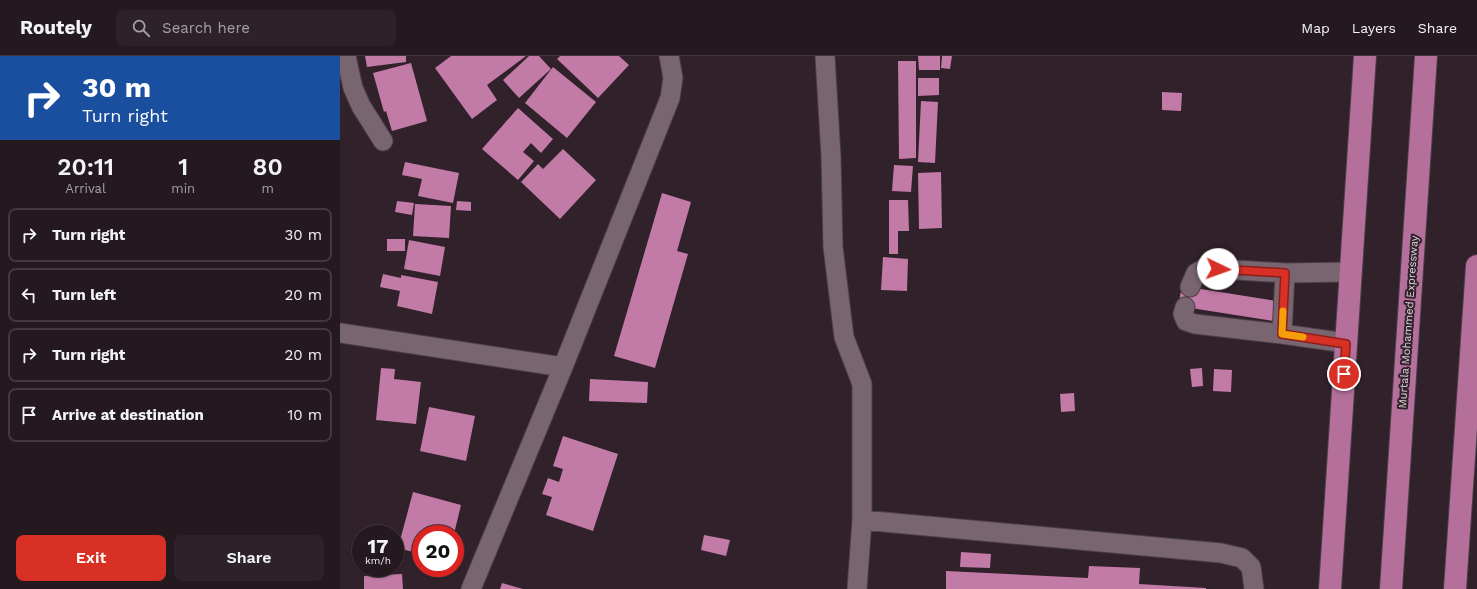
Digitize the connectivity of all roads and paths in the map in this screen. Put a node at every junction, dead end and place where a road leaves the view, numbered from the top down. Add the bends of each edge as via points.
1 (346, 56) edge
2 (669, 56) edge
3 (825, 56) edge
4 (1365, 56) edge
5 (1426, 56) edge
6 (383, 141) dead end
7 (1477, 266) edge
8 (1351, 272) junction
9 (1285, 273) junction
10 (1190, 287) dead end
11 (1185, 306) dead end
12 (340, 333) edge
13 (1282, 334) junction
14 (1346, 344) junction
15 (563, 367) junction
16 (862, 520) junction
17 (471, 589) edge
18 (857, 589) edge
19 (1254, 589) edge
20 (1330, 589) edge
21 (1390, 589) edge
22 (1455, 589) edge

1 - 6 street via 353,88
2 - 15 street via 673,78 670,98
3 - 16 street via 832,156 833,247 844,337 862,384
4 - 8 highway
5 - 21 highway, Murtala Mohammed Expressway
7 - 22 highway
8 - 9 street
8 - 14 highway
9 - 10 street via 1205,268 1196,273
9 - 13 street
11 - 13 street via 1183,314 1186,320 1195,324
12 - 15 street
13 - 14 street
14 - 20 highway
15 - 17 street
16 - 18 street
16 - 19 street via 1221,553 1242,558 1251,566

